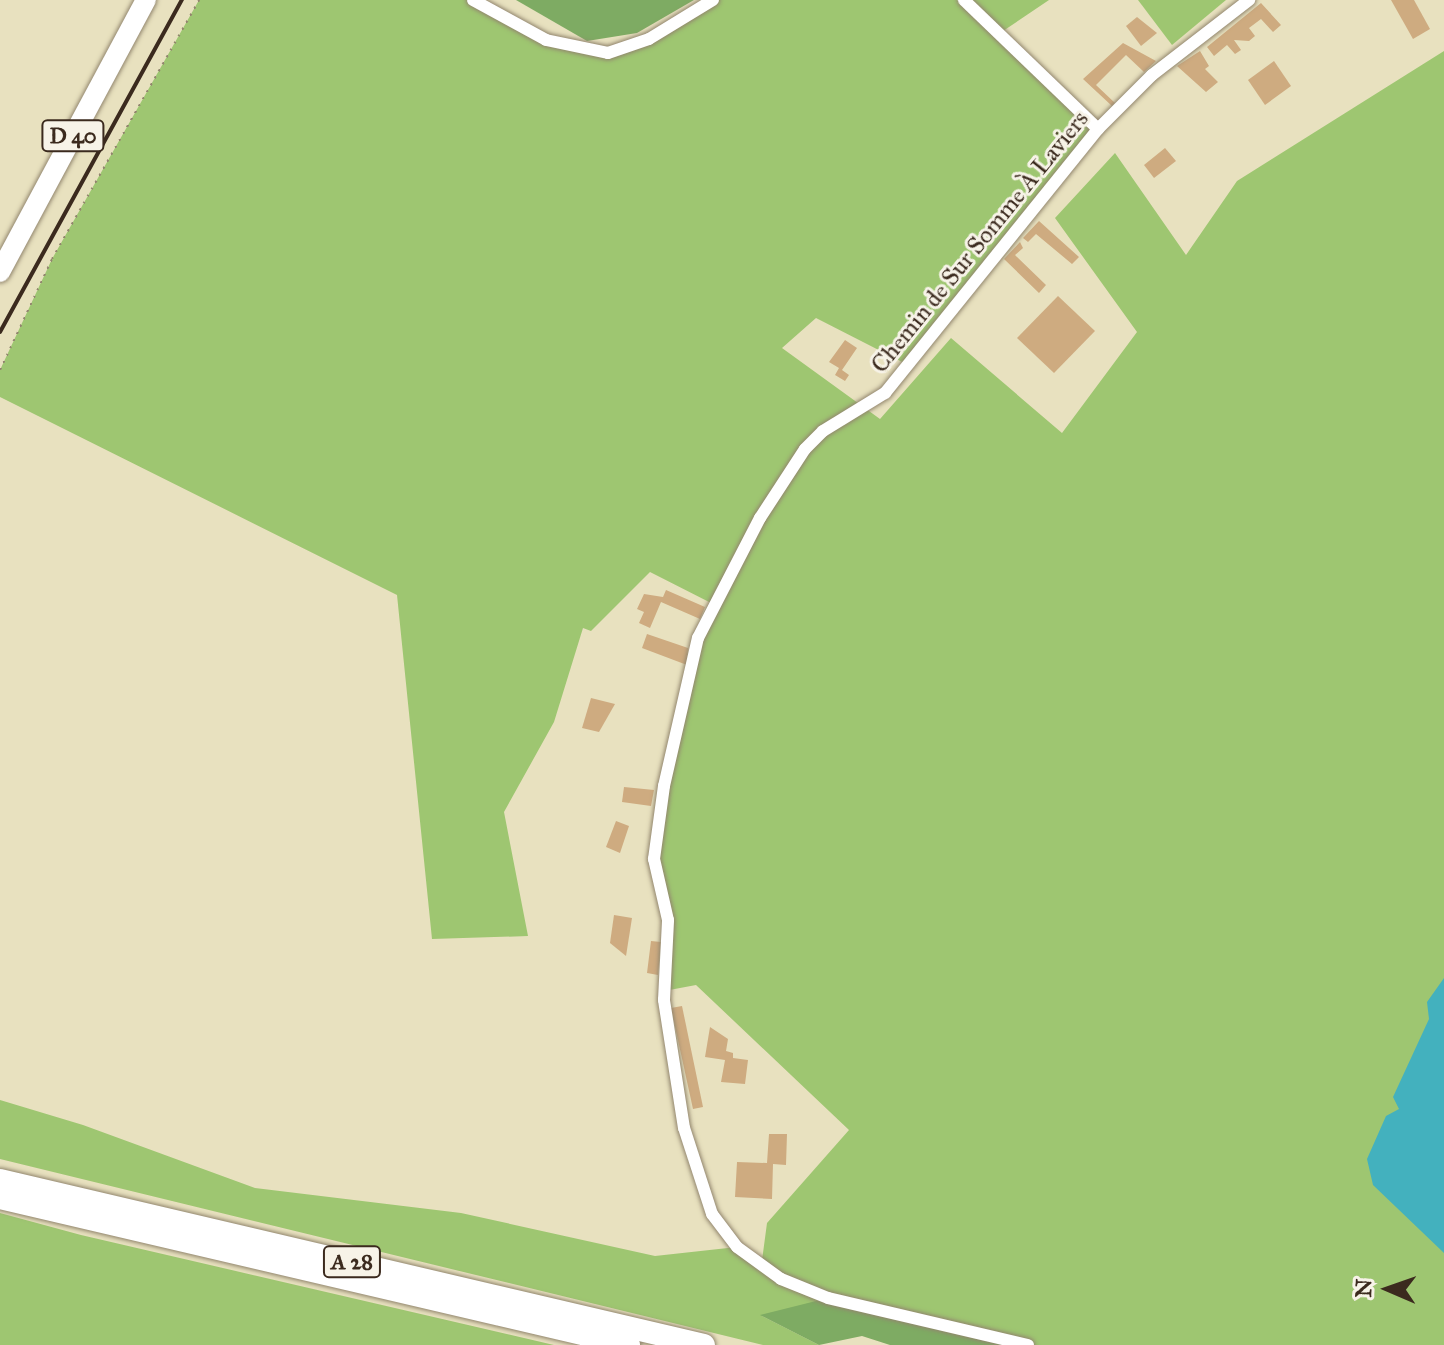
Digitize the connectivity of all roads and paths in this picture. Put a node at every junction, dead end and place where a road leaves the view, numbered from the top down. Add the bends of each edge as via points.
1 (146, 0) edge
2 (199, 0) edge
3 (473, 0) edge
4 (713, 0) edge
5 (964, 0) edge
6 (1249, 0) edge
7 (1098, 129) junction
8 (0, 272) edge
9 (0, 370) edge
10 (0, 1180) edge
11 (0, 1198) edge
12 (629, 1345) edge
13 (704, 1345) edge
14 (1028, 1345) edge

1 - 8 main road, D 40
2 - 9 path via 52,259
3 - 4 street via 546,40 608,53 649,39
5 - 7 street
6 - 7 street, Chemin de Sur Somme À Laviers via 1152,75
7 - 14 street, Chemin de Sur Somme À Laviers via 910,366 871,404 823,431 805,449 752,531 698,638 664,786 654,859 668,920 667,1027 684,1128 712,1214 737,1247 781,1279 828,1298
10 - 13 highway, A 28
11 - 12 highway, A 28

